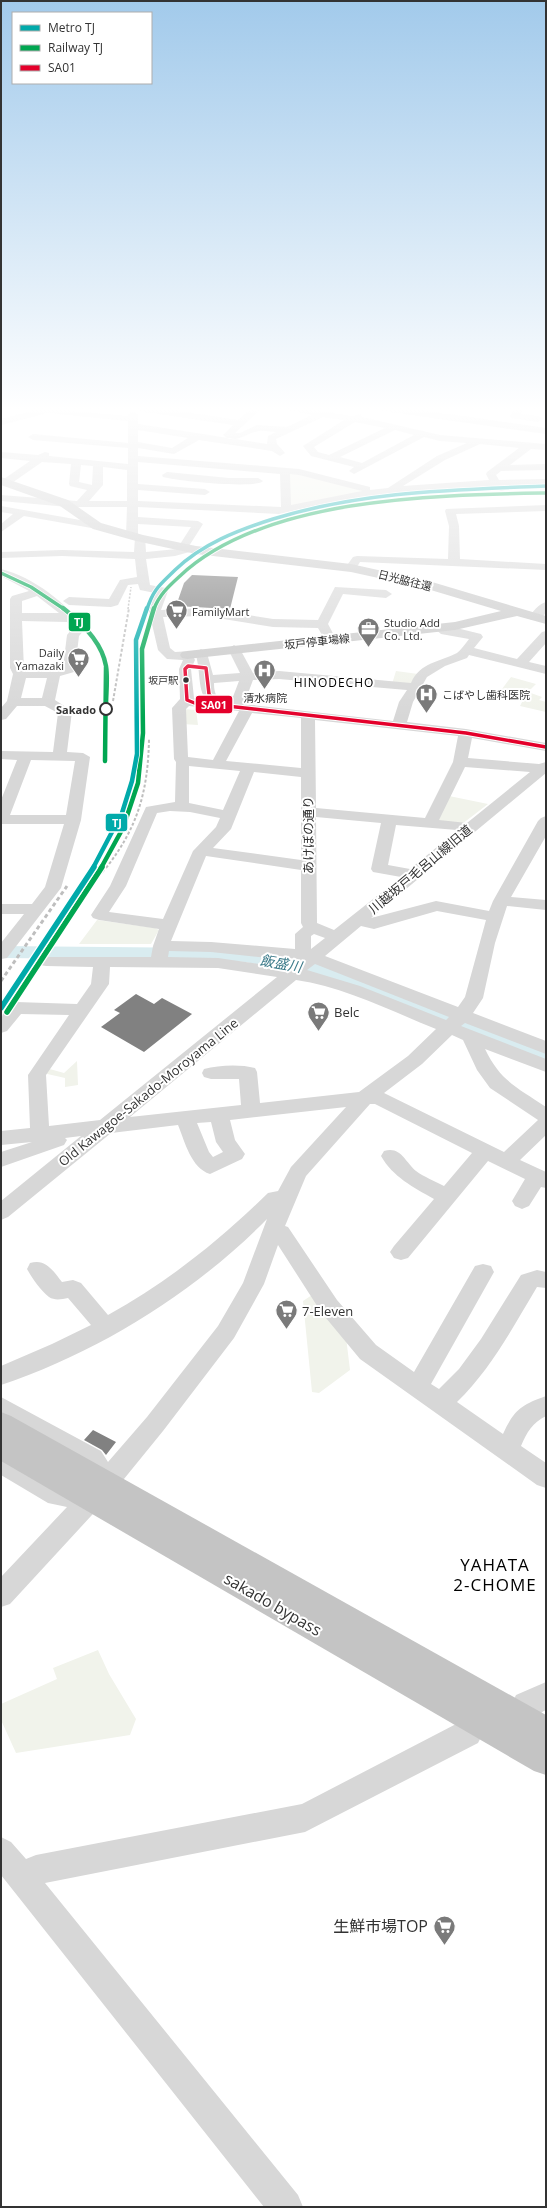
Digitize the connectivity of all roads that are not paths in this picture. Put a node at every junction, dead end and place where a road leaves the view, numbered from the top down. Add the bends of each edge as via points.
1 (8, 511) edge
2 (77, 511) edge
3 (134, 511) edge
4 (450, 511) edge
5 (532, 511) edge
6 (22, 513) junction
7 (546, 517) edge
8 (133, 520) junction
9 (97, 526) junction
10 (1, 529) edge
11 (136, 537) junction
12 (186, 548) junction
13 (140, 554) junction
14 (1, 555) edge
15 (36, 555) junction
16 (454, 562) junction
17 (30, 566) dead end
18 (546, 566) edge
19 (352, 568) junction
20 (1, 572) edge
21 (142, 580) junction
22 (37, 592) junction
23 (386, 594) dead end
24 (1, 598) edge
25 (16, 599) junction
26 (69, 601) dead end
27 (546, 606) edge
28 (517, 612) junction
29 (157, 614) junction
30 (71, 617) junction
31 (540, 618) edge
32 (16, 621) junction
33 (322, 624) junction
34 (1, 625) edge
35 (440, 628) junction
36 (546, 635) edge
37 (330, 639) junction
38 (234, 649) junction
39 (465, 650) junction
40 (1, 656) edge
41 (17, 656) junction
42 (192, 658) junction
43 (520, 664) junction
44 (546, 670) edge
45 (20, 674) junction
46 (54, 674) junction
47 (206, 674) junction
48 (248, 676) junction
49 (1, 687) edge
50 (17, 687) junction
51 (416, 687) junction
52 (187, 700) junction
53 (13, 702) junction
54 (48, 702) junction
55 (218, 706) junction
56 (241, 708) junction
57 (308, 715) junction
58 (1, 716) edge
59 (399, 725) junction
60 (466, 733) junction
61 (546, 747) edge
62 (1, 755) edge
63 (25, 756) junction
64 (59, 756) junction
65 (184, 761) junction
66 (460, 762) junction
67 (218, 763) junction
68 (249, 767) junction
69 (544, 768) edge
70 (308, 773) junction
71 (182, 807) junction
72 (308, 812) junction
73 (229, 816) junction
74 (73, 820) junction
75 (389, 820) junction
76 (430, 823) junction
77 (545, 825) edge
78 (468, 829) junction
79 (201, 851) junction
80 (308, 866) junction
81 (411, 876) junction
82 (501, 901) junction
83 (546, 904) edge
84 (1, 909) edge
85 (37, 909) junction
86 (494, 917) junction
87 (358, 920) junction
88 (169, 925) junction
89 (312, 928) junction
90 (337, 937) junction
91 (5, 947) edge
92 (160, 954) junction
93 (46, 961) dead end
94 (102, 962) junction
95 (303, 966) junction
96 (81, 1010) junction
97 (455, 1021) junction
98 (1, 1027) edge
99 (470, 1036) junction
100 (546, 1048) edge
101 (546, 1066) edge
102 (211, 1072) dead end
103 (366, 1097) junction
104 (251, 1110) junction
105 (219, 1114) junction
106 (546, 1116) edge
107 (184, 1118) junction
108 (546, 1123) edge
109 (102, 1128) junction
110 (70, 1132) junction
111 (40, 1134) junction
112 (1, 1138) edge
113 (484, 1151) junction
114 (391, 1156) dead end
115 (1, 1160) edge
116 (507, 1161) junction
117 (542, 1179) edge
118 (446, 1196) junction
119 (284, 1200) junction
120 (522, 1201) dead end
121 (1, 1212) edge
122 (274, 1231) junction
123 (401, 1252) dead end
124 (38, 1269) dead end
125 (483, 1272) dead end
126 (546, 1280) edge
127 (106, 1328) junction
128 (1, 1376) edge
129 (417, 1387) junction
130 (440, 1403) junction
131 (546, 1406) edge
132 (1, 1407) edge
133 (1, 1424) edge
134 (1, 1447) edge
135 (508, 1450) junction
136 (1, 1463) edge
137 (65, 1472) junction
138 (546, 1477) edge
139 (98, 1491) junction
140 (1, 1595) edge
141 (546, 1696) edge
142 (519, 1718) junction
143 (476, 1719) junction
144 (546, 1733) edge
145 (546, 1759) edge
146 (1, 1852) edge
147 (24, 1881) junction
148 (286, 2207) edge

1 - 6 street, 日光脇往還
2 - 9 main road
3 - 8 street
4 - 16 street via 454,526
5 - 7 street
6 - 9 street, 日光脇往還
6 - 10 street
8 - 11 street
8 - 12 street via 198,524
9 - 11 main road, 日光脇往還
11 - 12 main road, 日光脇往還
11 - 13 street
12 - 13 street via 163,554
12 - 19 main road, 日光脇往還
13 - 15 street
13 - 21 street
14 - 15 street
15 - 17 street
16 - 18 street
16 - 19 street via 357,559
19 - 28 main road, 日光脇往還 via 427,585
20 - 22 street
21 - 26 street via 124,582 114,602
21 - 29 street via 144,587 162,591 155,611
22 - 25 street
22 - 30 street
23 - 33 street via 339,590
24 - 25 street
25 - 32 street
27 - 31 street
28 - 31 main road, 日光脇往還
28 - 35 main road, 坂戸停車場線
29 - 33 street via 205,612 273,623
29 - 42 street via 164,650 172,656
30 - 32 street
30 - 46 street via 79,629 73,635 69,669
32 - 34 street
32 - 41 street
33 - 37 street
35 - 37 main road, 坂戸停車場線
35 - 39 street via 477,637
36 - 43 street
37 - 38 main road, 坂戸停車場線
38 - 42 main road, 坂戸停車場線
38 - 48 street
39 - 43 street
39 - 51 street via 462,654 423,673
40 - 41 street
41 - 45 street via 16,668
42 - 47 street
42 - 52 street via 185,669
43 - 44 street
45 - 46 street
45 - 50 street
46 - 54 street
47 - 48 street
47 - 55 street via 210,700
48 - 51 street via 280,675
48 - 56 street
49 - 50 street
50 - 53 street
51 - 59 street via 406,702
52 - 55 street via 197,704
52 - 65 street via 179,708 181,759
53 - 54 street
53 - 58 street
54 - 64 street via 65,711
55 - 56 street
56 - 57 street
56 - 67 street
57 - 59 street
57 - 70 street, あけぼの通り
59 - 60 street
60 - 61 street
60 - 66 street
62 - 63 street
63 - 64 street
63 - 74 street via 1,819
64 - 74 street via 83,757
65 - 67 street
65 - 71 street
66 - 69 street
66 - 76 street
67 - 68 street
68 - 70 street
68 - 73 street
69 - 78 street, 川越坂戸毛呂山線旧道
70 - 72 street, あけぼの通り
71 - 73 street
71 - 88 street via 152,810 121,880 99,915
72 - 75 street
72 - 80 street, あけぼの通り
73 - 79 street via 223,829
74 - 85 street via 53,888
75 - 76 street
75 - 81 street via 379,869 404,872
76 - 78 street
77 - 82 street
78 - 81 street, 川越坂戸毛呂山線旧道
79 - 80 street
79 - 88 street
80 - 89 street, あけぼの通り via 309,923
81 - 87 street, 川越坂戸毛呂山線旧道
82 - 83 street
82 - 86 street
84 - 85 street
85 - 91 street
86 - 87 street via 436,906 374,924
86 - 97 street via 474,998
87 - 90 street, 川越坂戸毛呂山線旧道
88 - 92 street
89 - 90 street
89 - 92 street via 303,934 303,951 297,956 211,947
90 - 95 street, 川越坂戸毛呂山線旧道
92 - 94 street
92 - 95 street via 218,963
93 - 94 street
94 - 96 street via 100,984
95 - 97 street
95 - 97 street via 315,977
95 - 109 street, Old Kawagoe-Sakado-Moroyama Line
96 - 98 street via 16,1008
96 - 111 street via 37,1075
97 - 99 street
97 - 100 street
97 - 103 street via 415,1060
99 - 101 street
99 - 106 street via 486,1070 497,1083
102 - 104 street via 248,1072
103 - 104 street
103 - 113 street via 377,1097
103 - 119 street via 298,1172
104 - 105 street
105 - 107 street
105 - 107 street via 226,1142 235,1154 210,1167 200,1155
107 - 109 street
108 - 116 street
109 - 110 street
109 - 121 street, Old Kawagoe-Sakado-Moroyama Line
110 - 111 street
110 - 115 street via 62,1138
111 - 112 street
113 - 116 street
113 - 118 street
114 - 118 street via 409,1176
116 - 117 street
117 - 120 street
118 - 123 street
119 - 122 street
119 - 127 street via 274,1198 221,1249 189,1275
122 - 129 street via 281,1234 329,1306 368,1352
122 - 139 street via 253,1284 226,1332 155,1424
124 - 127 street via 57,1291 73,1289
125 - 129 street
126 - 130 street via 537,1278 529,1281 492,1344 458,1387
127 - 128 street via 68,1348
129 - 130 street
130 - 135 street
131 - 135 street via 523,1418
132 - 139 street via 93,1458
133 - 137 highway, sakado bypass
134 - 137 highway, sakado bypass
135 - 138 street
136 - 139 street via 57,1495
137 - 139 highway, sakado bypass
139 - 140 street
139 - 142 highway, sakado bypass
139 - 143 highway, sakado bypass
141 - 142 street via 526,1704
142 - 144 highway, sakado bypass
143 - 145 highway, sakado bypass
143 - 147 street via 468,1733 305,1818 36,1870
146 - 147 street
147 - 148 street

